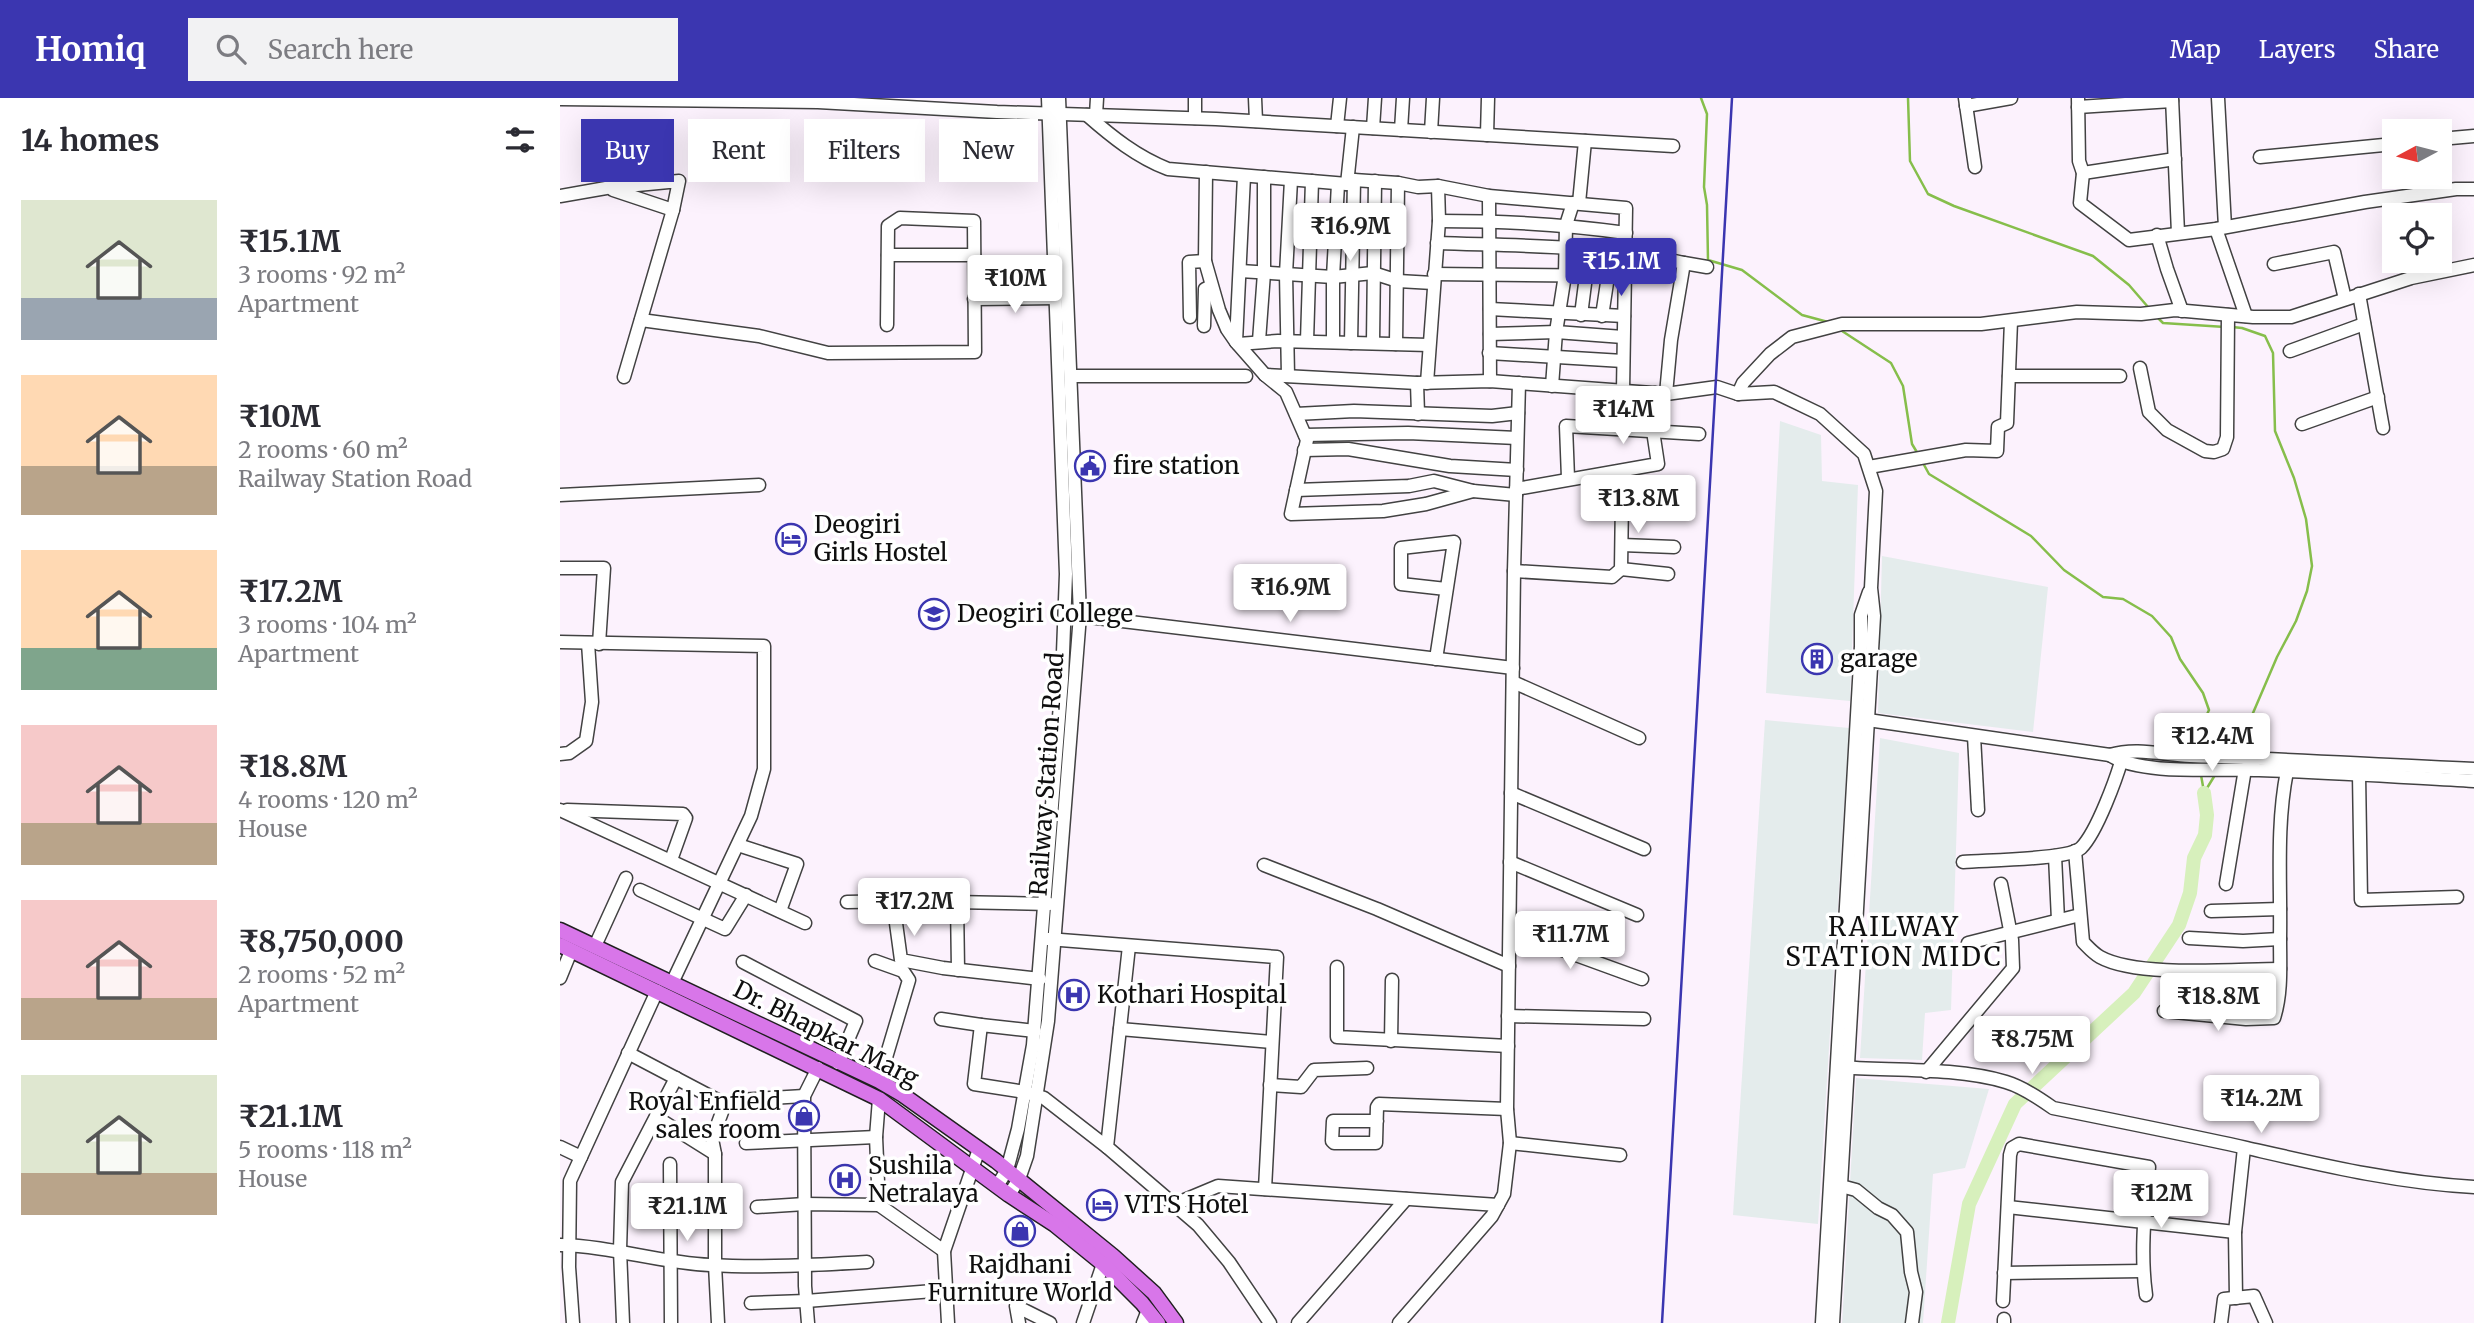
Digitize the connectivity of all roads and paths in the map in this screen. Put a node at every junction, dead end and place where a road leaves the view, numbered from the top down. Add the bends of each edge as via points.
1 (1048, 98) edge
2 (1059, 98) edge
3 (1097, 98) edge
4 (1195, 98) edge
5 (1255, 98) edge
6 (1340, 98) edge
7 (1375, 98) edge
8 (1402, 98) edge
9 (1433, 98) edge
10 (1488, 98) edge
11 (2011, 98) edge
12 (2218, 98) edge
13 (560, 99) edge
14 (583, 99) edge
15 (700, 99) edge
16 (818, 100) edge
17 (2172, 100) edge
18 (839, 101) edge
19 (905, 102) edge
20 (1966, 102) edge
21 (2078, 102) edge
22 (1055, 112) junction
23 (1091, 115) junction
24 (1195, 118) junction
25 (1256, 121) junction
26 (1337, 126) junction
27 (1353, 127) junction
28 (1373, 128) junction
29 (1401, 130) junction
30 (1432, 132) junction
31 (1487, 135) junction
32 (2474, 136) edge
33 (2452, 138) edge
34 (1585, 141) junction
35 (2382, 145) edge
36 (1673, 146) dead end
37 (2260, 157) dead end
38 (2175, 159) junction
39 (1975, 167) dead end
40 (1206, 172) junction
41 (2083, 173) junction
42 (1244, 176) junction
43 (1264, 177) junction
44 (1291, 180) junction
45 (1312, 181) junction
46 (1375, 181) junction
47 (1346, 183) junction
48 (1398, 183) junction
49 (1438, 186) junction
50 (606, 188) junction
51 (2474, 190) edge
52 (560, 196) edge
53 (1489, 196) junction
54 (1576, 203) junction
55 (673, 210) junction
56 (1439, 221) junction
57 (1489, 221) junction
58 (1566, 225) junction
59 (2221, 228) junction
60 (1626, 233) junction
61 (2178, 233) junction
62 (2157, 235) junction
63 (1437, 243) junction
64 (1489, 245) junction
65 (1565, 247) junction
66 (1625, 253) junction
67 (888, 255) junction
68 (974, 255) junction
69 (1205, 261) junction
70 (1684, 263) junction
71 (2274, 264) dead end
72 (2474, 265) edge
73 (1707, 267) dead end
74 (1240, 271) junction
75 (1264, 273) junction
76 (1373, 273) junction
77 (1286, 274) junction
78 (1351, 274) junction
79 (1489, 275) junction
80 (1565, 275) junction
81 (1310, 276) junction
82 (1586, 276) junction
83 (1608, 276) junction
84 (1625, 276) junction
85 (1332, 277) junction
86 (1433, 279) junction
87 (1398, 281) junction
88 (1211, 286) junction
89 (2359, 294) junction
90 (1056, 298) junction
91 (974, 299) junction
92 (2345, 299) junction
93 (1490, 309) junction
94 (1559, 311) junction
95 (2179, 311) junction
96 (1581, 315) junction
97 (1602, 316) junction
98 (1624, 316) junction
99 (2246, 316) junction
100 (1190, 317) dead end
101 (2228, 318) junction
102 (641, 320) junction
103 (2011, 321) junction
104 (2364, 324) junction
105 (887, 325) dead end
106 (1204, 326) dead end
107 (1556, 332) junction
108 (1490, 334) junction
109 (1623, 337) junction
110 (1259, 341) junction
111 (1286, 341) junction
112 (1307, 341) junction
113 (1332, 342) junction
114 (1351, 342) junction
115 (1237, 343) junction
116 (1373, 343) junction
117 (1396, 344) junction
118 (1429, 345) junction
119 (2290, 351) dead end
120 (1489, 353) junction
121 (1556, 357) junction
122 (1623, 360) junction
123 (2140, 368) dead end
124 (1265, 375) junction
125 (1071, 376) junction
126 (1246, 376) dead end
127 (1288, 376) junction
128 (2009, 376) junction
129 (2120, 376) dead end
130 (624, 377) dead end
131 (1490, 381) junction
132 (1422, 383) junction
133 (1519, 383) junction
134 (1552, 386) junction
135 (1622, 391) junction
136 (1660, 394) junction
137 (1738, 394) junction
138 (2378, 397) junction
139 (1518, 413) junction
140 (1296, 414) junction
141 (1418, 414) junction
142 (2302, 424) dead end
143 (2384, 428) dead end
144 (1653, 431) junction
145 (1699, 434) dead end
146 (1305, 435) junction
147 (1517, 438) junction
148 (1304, 450) junction
149 (1869, 467) junction
150 (1517, 470) junction
151 (1568, 478) junction
152 (759, 485) dead end
153 (1296, 490) junction
154 (1473, 491) junction
155 (1516, 492) junction
156 (560, 495) edge
157 (1676, 495) dead end
158 (1622, 545) junction
159 (1674, 547) dead end
160 (560, 568) edge
161 (1621, 569) junction
162 (1514, 571) junction
163 (1668, 573) dead end
164 (1447, 589) junction
165 (1064, 614) junction
166 (1080, 615) junction
167 (560, 642) edge
168 (594, 643) junction
169 (1436, 659) junction
170 (1513, 668) junction
171 (1513, 682) junction
172 (1862, 720) junction
173 (1974, 736) junction
174 (1639, 738) dead end
175 (560, 754) edge
176 (2119, 756) junction
177 (2239, 765) junction
178 (2474, 769) edge
179 (2287, 771) junction
180 (2359, 774) junction
181 (2474, 781) edge
182 (1511, 793) junction
183 (1978, 810) dead end
184 (738, 845) junction
185 (1644, 849) dead end
186 (2075, 851) junction
187 (2055, 856) junction
188 (671, 860) junction
189 (1510, 862) junction
190 (1964, 862) dead end
191 (1264, 864) dead end
192 (626, 878) dead end
193 (720, 883) junction
194 (2001, 884) dead end
195 (2226, 884) dead end
196 (640, 890) dead end
197 (746, 895) junction
198 (2457, 897) dead end
199 (893, 901) junction
200 (847, 902) dead end
201 (957, 902) junction
202 (1051, 904) junction
203 (2280, 909) junction
204 (780, 911) junction
205 (2211, 911) dead end
206 (1637, 915) dead end
207 (2080, 915) junction
208 (703, 919) junction
209 (2058, 920) junction
210 (805, 923) dead end
211 (560, 930) edge
212 (1510, 931) junction
213 (2010, 932) junction
214 (2189, 938) dead end
215 (1049, 939) junction
216 (2280, 939) junction
217 (1968, 943) dead end
218 (595, 946) junction
219 (1129, 946) junction
220 (566, 948) edge
221 (876, 961) dead end
222 (743, 962) dead end
223 (1509, 966) junction
224 (622, 967) junction
225 (1337, 967) dead end
226 (2280, 969) junction
227 (958, 970) junction
228 (560, 978) edge
229 (1040, 979) junction
230 (1642, 979) dead end
231 (1392, 980) dead end
232 (672, 983) junction
233 (657, 991) junction
234 (2164, 1011) dead end
235 (1508, 1016) junction
236 (941, 1019) dead end
237 (1644, 1019) dead end
238 (981, 1025) junction
239 (1120, 1029) junction
240 (1035, 1031) junction
241 (1391, 1041) junction
242 (1272, 1042) junction
243 (1508, 1046) junction
244 (628, 1053) junction
245 (838, 1063) junction
246 (818, 1068) junction
247 (1367, 1068) dead end
248 (1842, 1068) junction
249 (1926, 1072) junction
250 (676, 1078) junction
251 (879, 1081) junction
252 (1270, 1085) junction
253 (1031, 1093) junction
254 (804, 1096) junction
255 (879, 1099) junction
256 (725, 1104) junction
257 (1507, 1109) junction
258 (656, 1117) junction
259 (1377, 1121) dead end
260 (876, 1137) junction
261 (804, 1140) junction
262 (746, 1143) dead end
263 (1510, 1143) junction
264 (560, 1147) edge
265 (1107, 1147) junction
266 (2244, 1148) junction
267 (979, 1149) junction
268 (715, 1154) junction
269 (1620, 1155) dead end
270 (581, 1157) junction
271 (670, 1164) dead end
272 (972, 1166) junction
273 (1007, 1170) junction
274 (1019, 1179) junction
275 (1841, 1186) junction
276 (2474, 1187) edge
277 (1265, 1189) junction
278 (1003, 1190) junction
279 (1406, 1199) junction
280 (804, 1204) junction
281 (1175, 1204) junction
282 (879, 1205) junction
283 (1498, 1205) junction
284 (757, 1207) dead end
285 (2007, 1207) junction
286 (2144, 1223) junction
287 (2235, 1232) junction
288 (565, 1245) edge
289 (620, 1250) junction
290 (944, 1251) junction
291 (670, 1260) junction
292 (867, 1262) dead end
293 (1102, 1264) junction
294 (715, 1265) junction
295 (805, 1265) junction
296 (2143, 1271) junction
297 (2004, 1273) junction
298 (946, 1290) junction
299 (2146, 1294) dead end
300 (2236, 1298) junction
301 (806, 1301) junction
302 (2003, 1301) dead end
303 (751, 1303) dead end
304 (1145, 1316) edge
305 (573, 1323) edge
306 (623, 1323) edge
307 (671, 1323) edge
308 (718, 1323) edge
309 (808, 1323) edge
310 (948, 1323) edge
311 (1019, 1323) edge
312 (1050, 1323) edge
313 (1083, 1323) edge
314 (1158, 1323) edge
315 (1176, 1323) edge
316 (1270, 1323) edge
317 (1298, 1323) edge
318 (1399, 1323) edge
319 (1822, 1323) edge
320 (1833, 1323) edge
321 (1912, 1323) edge
322 (2221, 1323) edge
323 (2266, 1323) edge

1 - 22 street, Railway Station Road
2 - 22 street, Railway Station Road
3 - 23 street
4 - 24 street
5 - 25 street
6 - 26 street
7 - 28 street
8 - 29 street
9 - 30 street
10 - 31 street
11 - 20 street
12 - 59 street
13 - 14 street
14 - 15 street
15 - 16 street
16 - 18 street
17 - 21 street
17 - 38 street
18 - 19 street
19 - 22 street
20 - 39 street
21 - 41 street
22 - 23 street
22 - 90 street, Railway Station Road
22 - 125 street, Railway Station Road
23 - 24 street
23 - 40 street via 1108,134 1145,160 1168,169
24 - 25 street
25 - 26 street
26 - 27 street
27 - 28 street
27 - 47 street
28 - 29 street
29 - 30 street
30 - 31 street
31 - 34 street
32 - 33 street
34 - 36 street
34 - 54 street
35 - 37 street
38 - 41 street
38 - 61 street
40 - 42 street
40 - 69 street
41 - 62 street via 2080,203 2129,240
42 - 43 street
42 - 74 street
43 - 44 street
43 - 75 street
44 - 45 street
44 - 77 street
45 - 47 street
45 - 81 street
46 - 47 street
46 - 48 street
46 - 76 street
47 - 78 street
47 - 85 street
48 - 49 street
48 - 87 street
49 - 53 street
49 - 56 street
50 - 52 street
50 - 55 street
50 - 55 street via 680,181
51 - 59 street via 2365,202
53 - 54 street
53 - 57 street
54 - 58 street
54 - 60 street via 1626,208
55 - 102 street
56 - 57 street
56 - 63 street
57 - 58 street
57 - 64 street
58 - 60 street
58 - 65 street
59 - 61 street
59 - 99 street
60 - 66 street
61 - 62 street
62 - 95 street
63 - 64 street
63 - 86 street
64 - 65 street
64 - 79 street
65 - 66 street
65 - 80 street
66 - 70 street
66 - 84 street
67 - 68 street
67 - 68 street via 888,226 900,218 974,221
67 - 105 street
68 - 91 street
69 - 88 street
69 - 100 street via 1189,262
70 - 73 street
70 - 136 street
71 - 92 street via 2334,252
72 - 89 street
74 - 75 street
74 - 115 street
75 - 77 street
75 - 110 street
76 - 78 street
76 - 87 street
76 - 116 street
77 - 81 street
77 - 111 street
78 - 85 street
78 - 114 street
79 - 80 street
79 - 86 street
79 - 93 street
80 - 82 street
80 - 94 street
81 - 85 street
81 - 112 street
82 - 83 street
82 - 96 street
83 - 84 street
83 - 97 street
84 - 98 street
85 - 113 street
86 - 87 street
86 - 118 street
87 - 117 street
88 - 106 street via 1205,289
88 - 115 street
89 - 92 street
89 - 104 street
90 - 91 street
90 - 165 street, Railway Station Road
91 - 102 street via 975,352 828,353 759,336
92 - 99 street via 2291,317
93 - 94 street
93 - 108 street
94 - 96 street
94 - 107 street
95 - 101 street
95 - 103 street via 2077,312
96 - 97 street
97 - 98 street
98 - 109 street
99 - 101 street
101 - 123 street via 2224,449 2205,452 2167,430 2149,412
102 - 130 street
103 - 128 street
103 - 137 street via 1842,324 1792,337 1770,354
104 - 119 street
104 - 138 street
107 - 108 street
107 - 109 street
107 - 121 street
108 - 120 street
109 - 122 street
110 - 111 street
110 - 115 street
111 - 112 street
111 - 127 street
112 - 113 street
113 - 114 street
114 - 116 street
115 - 124 street
116 - 117 street
117 - 118 street
118 - 132 street
120 - 121 street
120 - 131 street
121 - 122 street
121 - 134 street
122 - 135 street
124 - 127 street
124 - 140 street via 1286,392
125 - 126 street
125 - 166 street, Railway Station Road
127 - 132 street
128 - 129 street
128 - 149 street via 2007,423 1998,426 1997,450 1966,450
131 - 132 street
131 - 133 street
132 - 141 street
133 - 134 street
133 - 139 street
134 - 135 street
135 - 136 street
136 - 137 street via 1717,387
136 - 144 street
137 - 149 street via 1774,392 1820,414 1864,454
138 - 142 street
138 - 143 street
139 - 141 street
139 - 147 street
140 - 141 street
140 - 146 street
144 - 145 street
144 - 151 street via 1658,464
144 - 151 street via 1566,426
146 - 147 street
146 - 148 street
147 - 150 street
148 - 150 street via 1348,449 1450,466
148 - 153 street
149 - 172 street via 1877,491 1871,589 1874,616
150 - 155 street
151 - 155 street
152 - 156 street
153 - 154 street via 1434,481
153 - 154 street via 1291,514 1383,511
154 - 155 street
155 - 162 street
157 - 158 street via 1622,499
158 - 159 street
158 - 161 street
160 - 168 street via 604,568
161 - 162 street via 1612,577
161 - 163 street
162 - 170 street
164 - 164 street via 1454,542 1401,548 1401,584
164 - 169 street
165 - 166 street
165 - 202 street, Railway Station Road
166 - 169 street
166 - 202 street, Railway Station Road
167 - 168 street
168 - 175 street via 586,741
168 - 184 street via 764,646 764,769
169 - 170 street
170 - 171 street
171 - 174 street
171 - 182 street
172 - 173 street
172 - 248 street
173 - 176 street
173 - 183 street
176 - 177 street via 2187,756
176 - 177 street via 2184,770
176 - 186 street via 2095,824
177 - 178 street
177 - 179 street
177 - 195 street
179 - 180 street
179 - 203 street via 2278,830
180 - 181 street
180 - 198 street via 2361,900
182 - 185 street
182 - 189 street
184 - 193 street
184 - 204 street via 797,864
186 - 187 street
186 - 207 street
187 - 190 street
187 - 209 street
188 - 188 street via 646,849 560,810 683,814 686,818
188 - 193 street
189 - 206 street
189 - 212 street
191 - 223 street
192 - 218 street
193 - 197 street
193 - 208 street
194 - 213 street
196 - 208 street
197 - 204 street
197 - 208 street via 725,929
199 - 200 street
199 - 201 street
199 - 227 street via 901,960
201 - 202 street
201 - 227 street
202 - 215 street, Railway Station Road
203 - 205 street
203 - 216 street
204 - 210 street
207 - 209 street
207 - 226 street via 2083,942 2101,957 2130,966 2166,971
208 - 232 street
209 - 213 street
211 - 218 main road, Dr. Bhapkar Marg
212 - 223 street
212 - 230 street
213 - 217 street
213 - 249 street via 2013,968
214 - 216 street
215 - 219 street
215 - 229 street, Railway Station Road
215 - 253 street, Railway Station Road via 1048,1021
216 - 226 street
218 - 224 main road, Dr. Bhapkar Marg
219 - 239 street
219 - 242 street via 1276,957
220 - 224 main road, Dr. Bhapkar Marg
220 - 228 street
221 - 251 street via 903,971 909,980
222 - 245 street via 856,1021
223 - 235 street
224 - 232 main road, Dr. Bhapkar Marg
224 - 233 main road, Dr. Bhapkar Marg
225 - 241 street via 1336,1037
226 - 234 street via 2274,1018
227 - 229 street
229 - 240 street, Railway Station Road
231 - 241 street
232 - 245 main road, Dr. Bhapkar Marg
233 - 244 street
233 - 246 main road, Dr. Bhapkar Marg
235 - 237 street
235 - 243 street
236 - 238 street
238 - 240 street
238 - 253 street via 974,1084
239 - 242 street
239 - 265 street
240 - 253 street, Railway Station Road
241 - 243 street
242 - 252 street
243 - 257 street
244 - 250 street
244 - 270 street
245 - 251 main road, Dr. Bhapkar Marg
246 - 254 street
246 - 255 main road, Dr. Bhapkar Marg
247 - 252 street via 1314,1070 1301,1087
248 - 249 street
248 - 275 street
248 - 319 street
249 - 266 street via 2008,1082 2053,1108
250 - 256 street
250 - 258 street
251 - 267 main road, Dr. Bhapkar Marg
252 - 277 street
253 - 265 street
253 - 273 street, Railway Station Road
253 - 274 street, Railway Station Road via 1027,1156
254 - 256 street
254 - 261 street
255 - 260 street
255 - 272 main road, Dr. Bhapkar Marg
256 - 268 street via 712,1139
257 - 259 street via 1379,1104
257 - 263 street
258 - 268 street
258 - 289 street via 622,1182
260 - 261 street
260 - 282 street
261 - 262 street
261 - 280 street
263 - 269 street
263 - 283 street via 1504,1194
264 - 270 street
265 - 281 street
266 - 276 street via 2315,1165
266 - 287 street
267 - 272 street
267 - 273 main road, Dr. Bhapkar Marg
268 - 294 street
270 - 288 street via 570,1181
271 - 291 street
272 - 278 main road, Dr. Bhapkar Marg
272 - 290 street
273 - 274 main road, Dr. Bhapkar Marg
273 - 278 street, Railway Station Road
274 - 278 street, Railway Station Road
274 - 315 main road, Dr. Bhapkar Marg via 1144,1283
275 - 320 street
275 - 321 street via 1856,1190 1907,1232 1916,1292
277 - 279 street
277 - 281 street via 1218,1186
278 - 293 main road, Dr. Bhapkar Marg
279 - 283 street
279 - 317 street
280 - 282 street
280 - 284 street
280 - 295 street
281 - 316 street via 1229,1262
282 - 290 street
283 - 318 street
285 - 286 street
285 - 286 street via 2010,1155 2019,1144 2149,1167
285 - 297 street
286 - 287 street
286 - 296 street
287 - 300 street
288 - 289 street
288 - 305 street
289 - 291 street
289 - 306 street
290 - 298 street
291 - 294 street
291 - 307 street
292 - 295 street
293 - 304 main road, Dr. Bhapkar Marg
293 - 313 street
294 - 295 street
294 - 308 street
295 - 301 street
296 - 297 street
296 - 299 street
297 - 302 street
298 - 301 street
298 - 310 street
300 - 322 street via 2224,1299
300 - 323 street via 2255,1296
301 - 303 street
301 - 309 street
304 - 314 main road, Dr. Bhapkar Marg
311 - 312 street via 1016,1306

